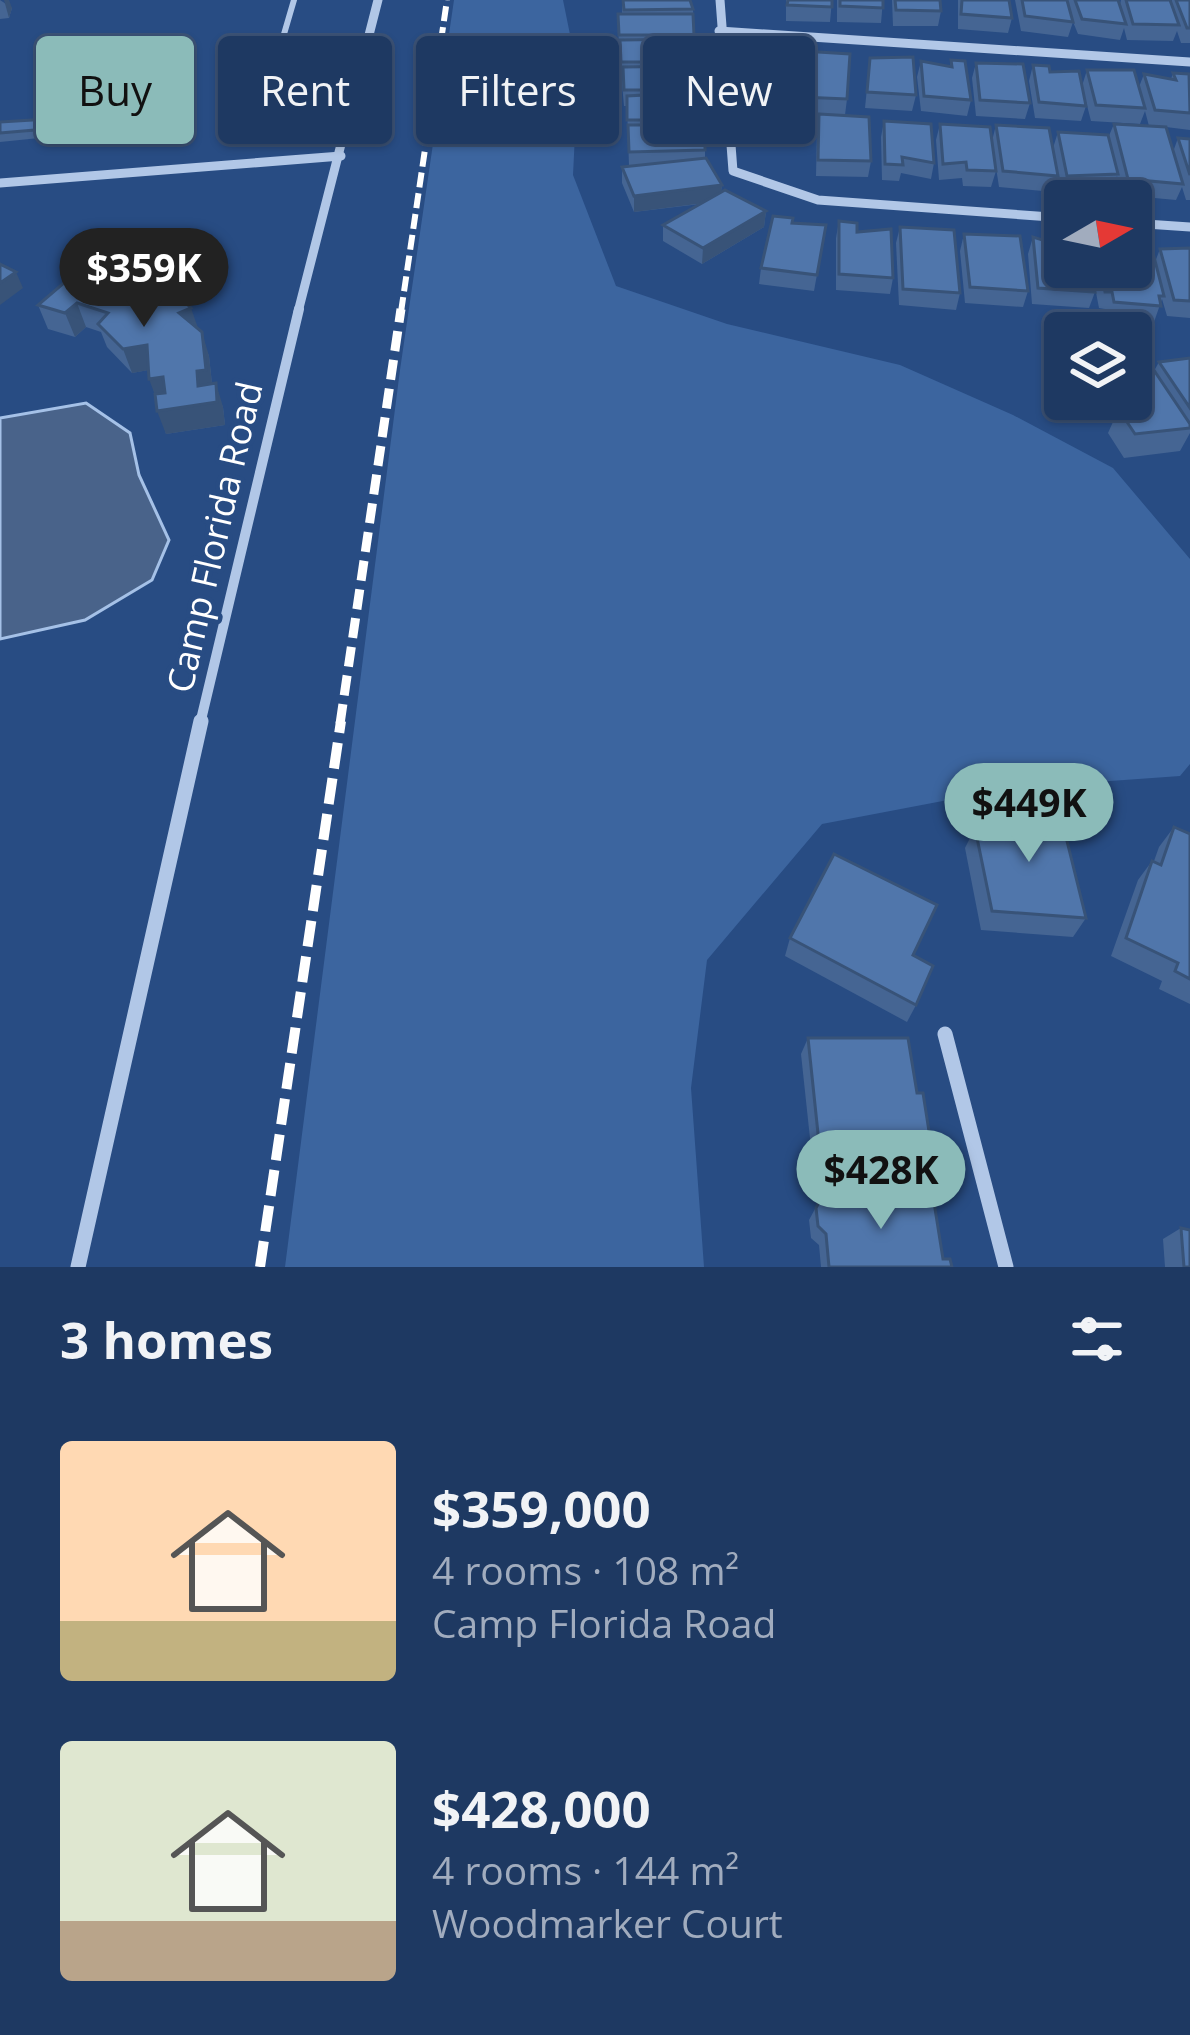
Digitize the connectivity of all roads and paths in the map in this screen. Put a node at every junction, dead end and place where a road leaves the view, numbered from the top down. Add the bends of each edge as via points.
1 (294, 0) edge
2 (378, 0) edge
3 (720, 0) edge
4 (718, 31) junction
5 (1190, 62) edge
6 (342, 150) junction
7 (0, 183) edge
8 (1044, 216) edge
9 (1152, 224) edge
10 (1190, 227) edge
11 (945, 1034) dead end
12 (77, 1267) edge
13 (1006, 1267) edge

1 - 6 lane via 268,92 297,132
2 - 6 street, Camp Florida Road
3 - 4 street
4 - 5 street
4 - 8 street via 733,171 818,200
6 - 7 street
6 - 12 street, Camp Florida Road via 250,500
9 - 10 street
11 - 13 street

